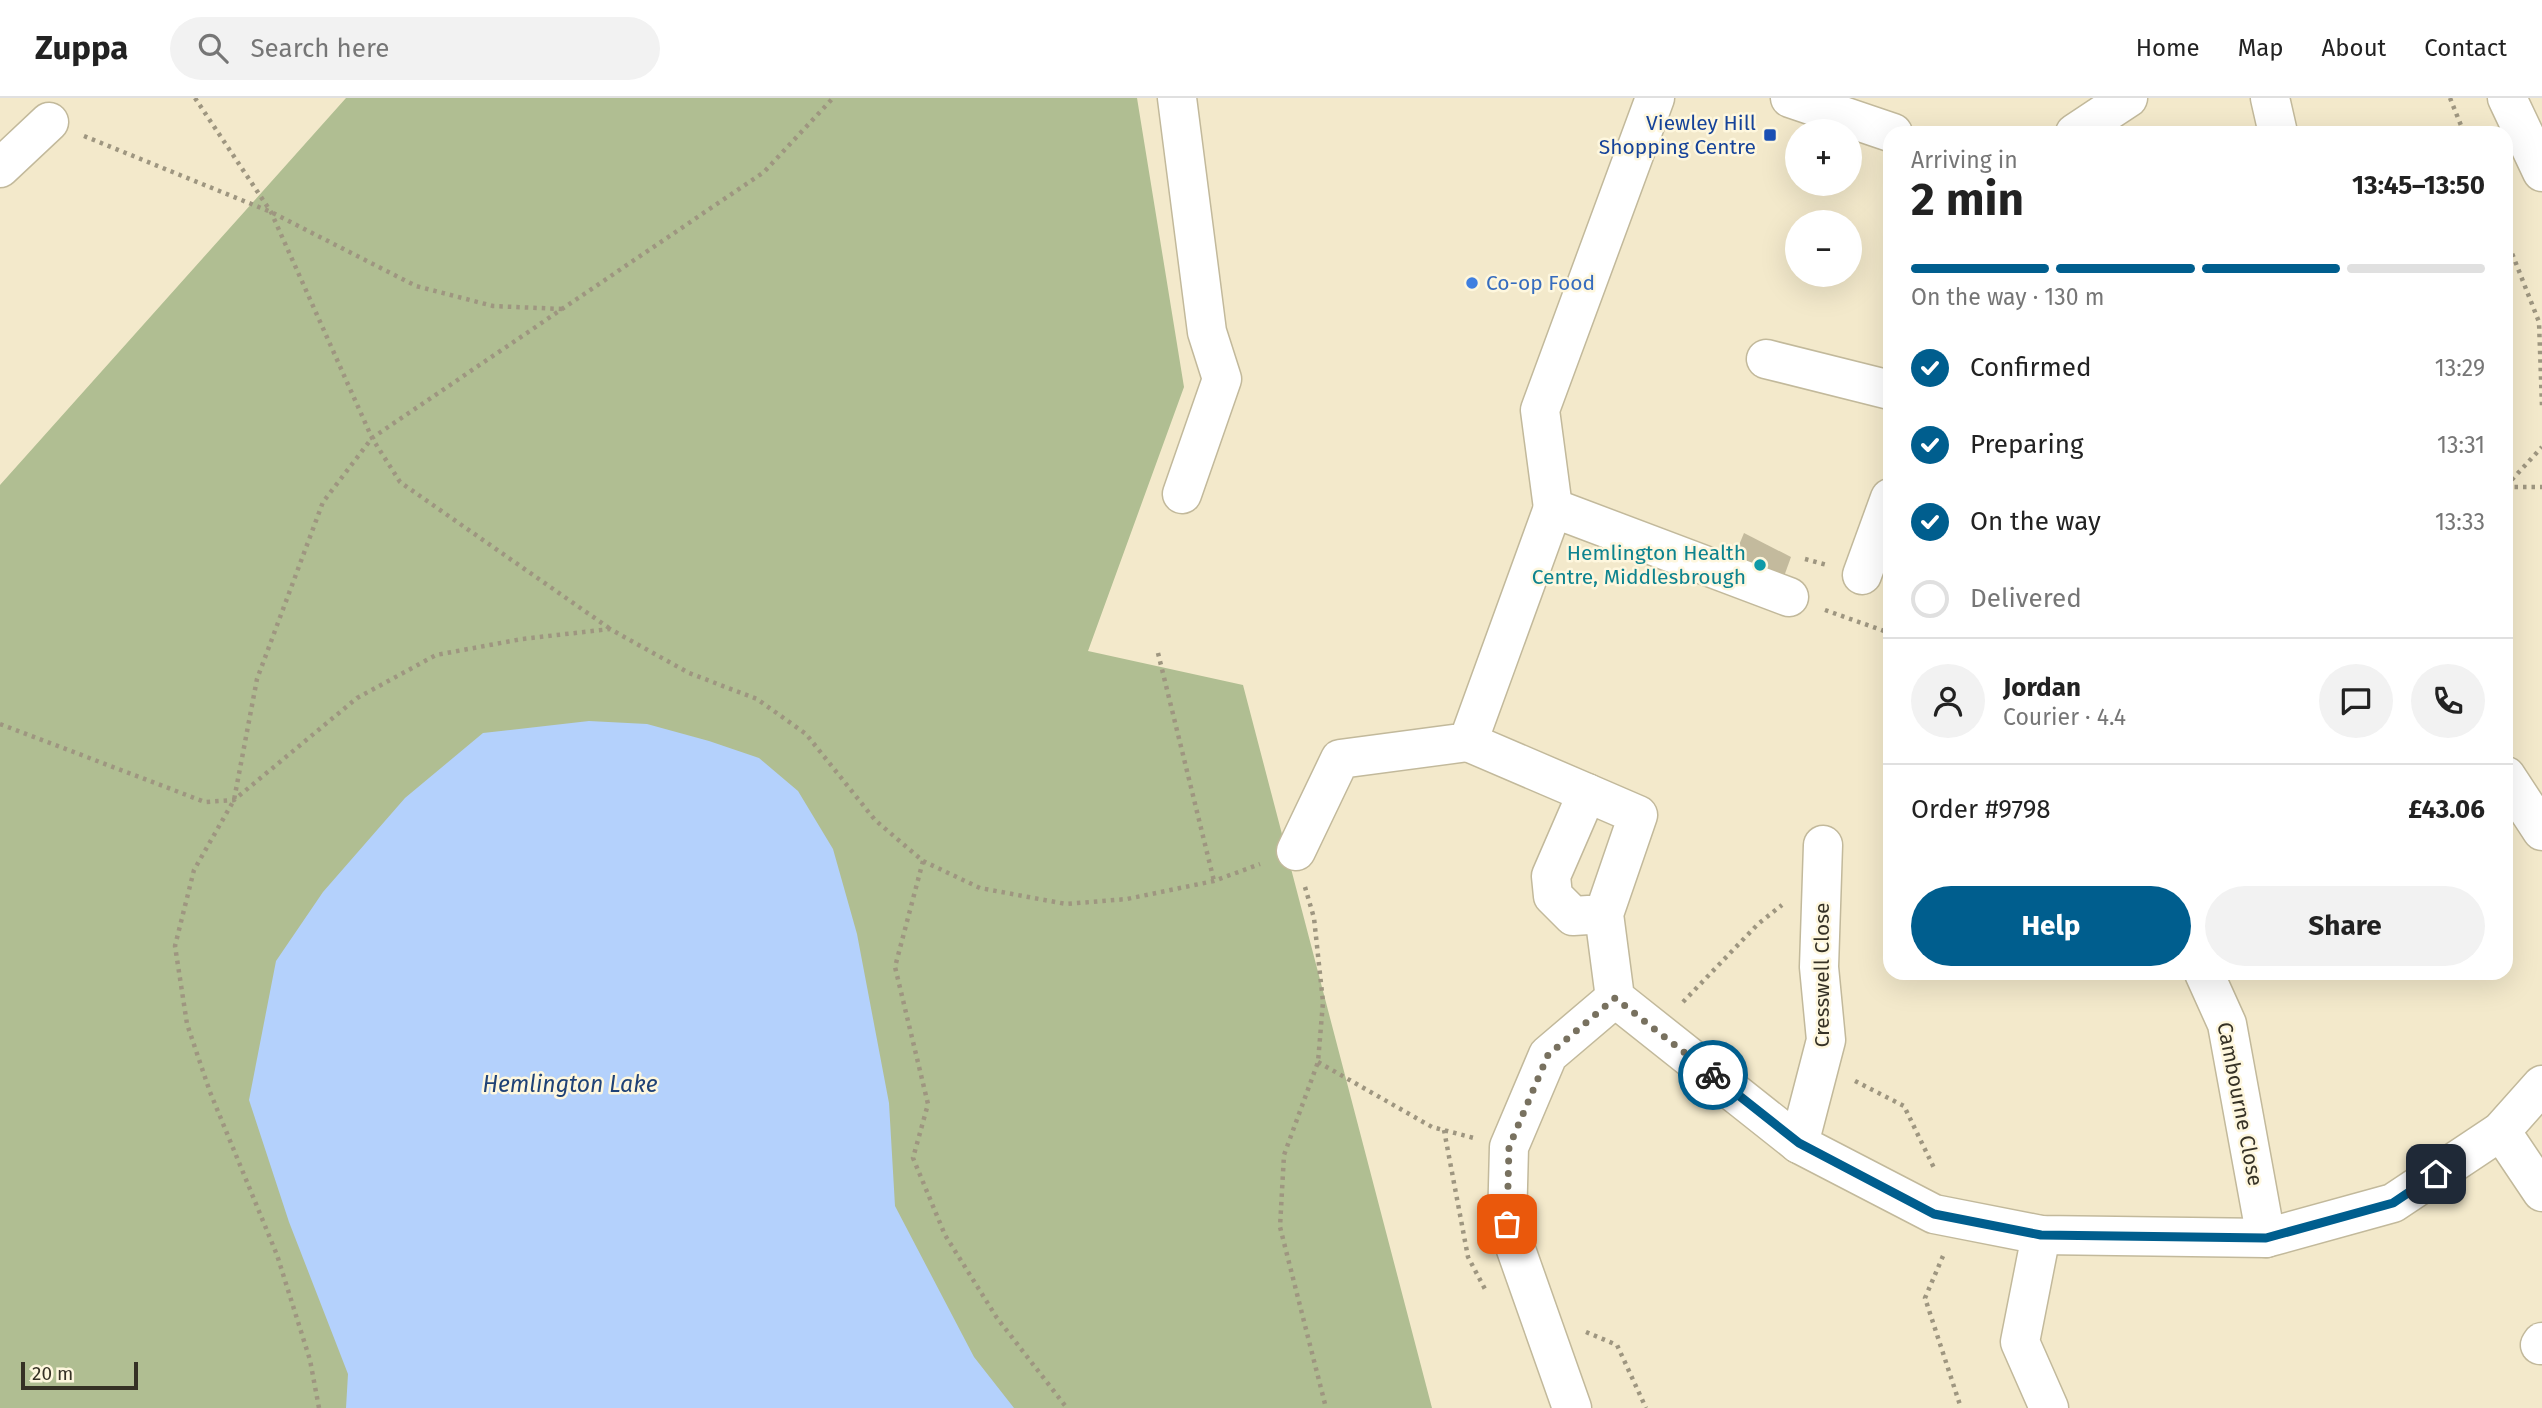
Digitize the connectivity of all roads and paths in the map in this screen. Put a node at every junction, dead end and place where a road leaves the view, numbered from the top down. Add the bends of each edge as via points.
1 (195, 98) edge
2 (833, 98) edge
3 (1177, 98) edge
4 (1654, 98) edge
5 (1790, 98) edge
6 (2129, 98) edge
7 (2270, 98) edge
8 (2450, 98) edge
9 (2507, 98) edge
10 (49, 122) joint
11 (2086, 126) edge
12 (2276, 126) edge
13 (2461, 126) edge
14 (1883, 130) edge
15 (2539, 159) edge
16 (0, 168) edge
17 (271, 212) junction
18 (2513, 256) edge
19 (563, 309) junction
20 (1766, 359) dead end
21 (1883, 388) edge
22 (2542, 406) edge
23 (372, 438) junction
24 (2542, 447) edge
25 (2513, 479) edge
26 (2513, 487) edge
27 (2542, 487) edge
28 (1182, 494) dead end
29 (1553, 508) junction
30 (1883, 517) edge
31 (1862, 575) dead end
32 (1789, 597) dead end
33 (610, 629) junction
34 (1158, 653) dead end
35 (0, 724) edge
36 (1468, 742) junction
37 (2513, 787) edge
38 (1587, 793) junction
39 (234, 800) junction
40 (2542, 831) edge
41 (1296, 851) junction
42 (1823, 859) joint
43 (923, 861) junction
44 (1214, 881) junction
45 (1604, 914) junction
46 (2207, 980) edge
47 (1615, 998) junction
48 (1656, 1030) junction
49 (1318, 1062) junction
50 (2542, 1085) edge
51 (2501, 1131) junction
52 (1799, 1143) junction
53 (1509, 1147) junction
54 (2542, 1192) edge
55 (2041, 1235) junction
56 (2266, 1238) junction
57 (318, 1408) edge
58 (1067, 1408) edge
59 (1326, 1408) edge
60 (1572, 1408) edge
61 (2049, 1408) edge

1 - 17 path
2 - 19 path via 764,173
3 - 28 street via 1207,332 1222,379
4 - 29 street via 1540,410
5 - 14 street
6 - 11 street
7 - 12 street
8 - 13 path
9 - 15 street
10 - 16 street
10 - 17 path
17 - 19 path via 416,286 493,306
17 - 23 path
18 - 22 path via 2539,322
19 - 23 path
20 - 21 street
23 - 33 path via 400,482
23 - 39 path via 323,502 257,680
24 - 25 path
26 - 27 path
29 - 32 street
29 - 36 street
30 - 31 street
33 - 39 path via 436,655 357,698
33 - 43 path via 688,673 757,699 806,734 876,820
34 - 44 path
35 - 39 path via 205,802
36 - 38 street
36 - 41 street via 1339,759
37 - 40 street
38 - 45 street via 1638,815
38 - 45 street via 1550,876 1553,896 1573,916
39 - 57 path via 194,870 175,946 187,1024 277,1255 310,1360
41 - 44 path
41 - 49 path via 1314,918 1322,1002
42 - 48 path
42 - 52 street, Cresswell Close via 1819,967 1826,1040
43 - 44 path via 980,888 1066,904 1127,899
43 - 58 path via 895,967 928,1104 913,1158 946,1236 997,1318
45 - 47 street
46 - 56 street, Cambourne Close via 2227,1024
47 - 48 street
47 - 53 street via 1548,1055
48 - 52 street
49 - 53 path via 1432,1127
49 - 59 path via 1284,1155 1280,1227
50 - 51 street
51 - 54 street
51 - 56 street via 2393,1203
52 - 55 street via 1934,1214
53 - 60 street via 1507,1224
55 - 56 street
55 - 61 street via 2020,1342

